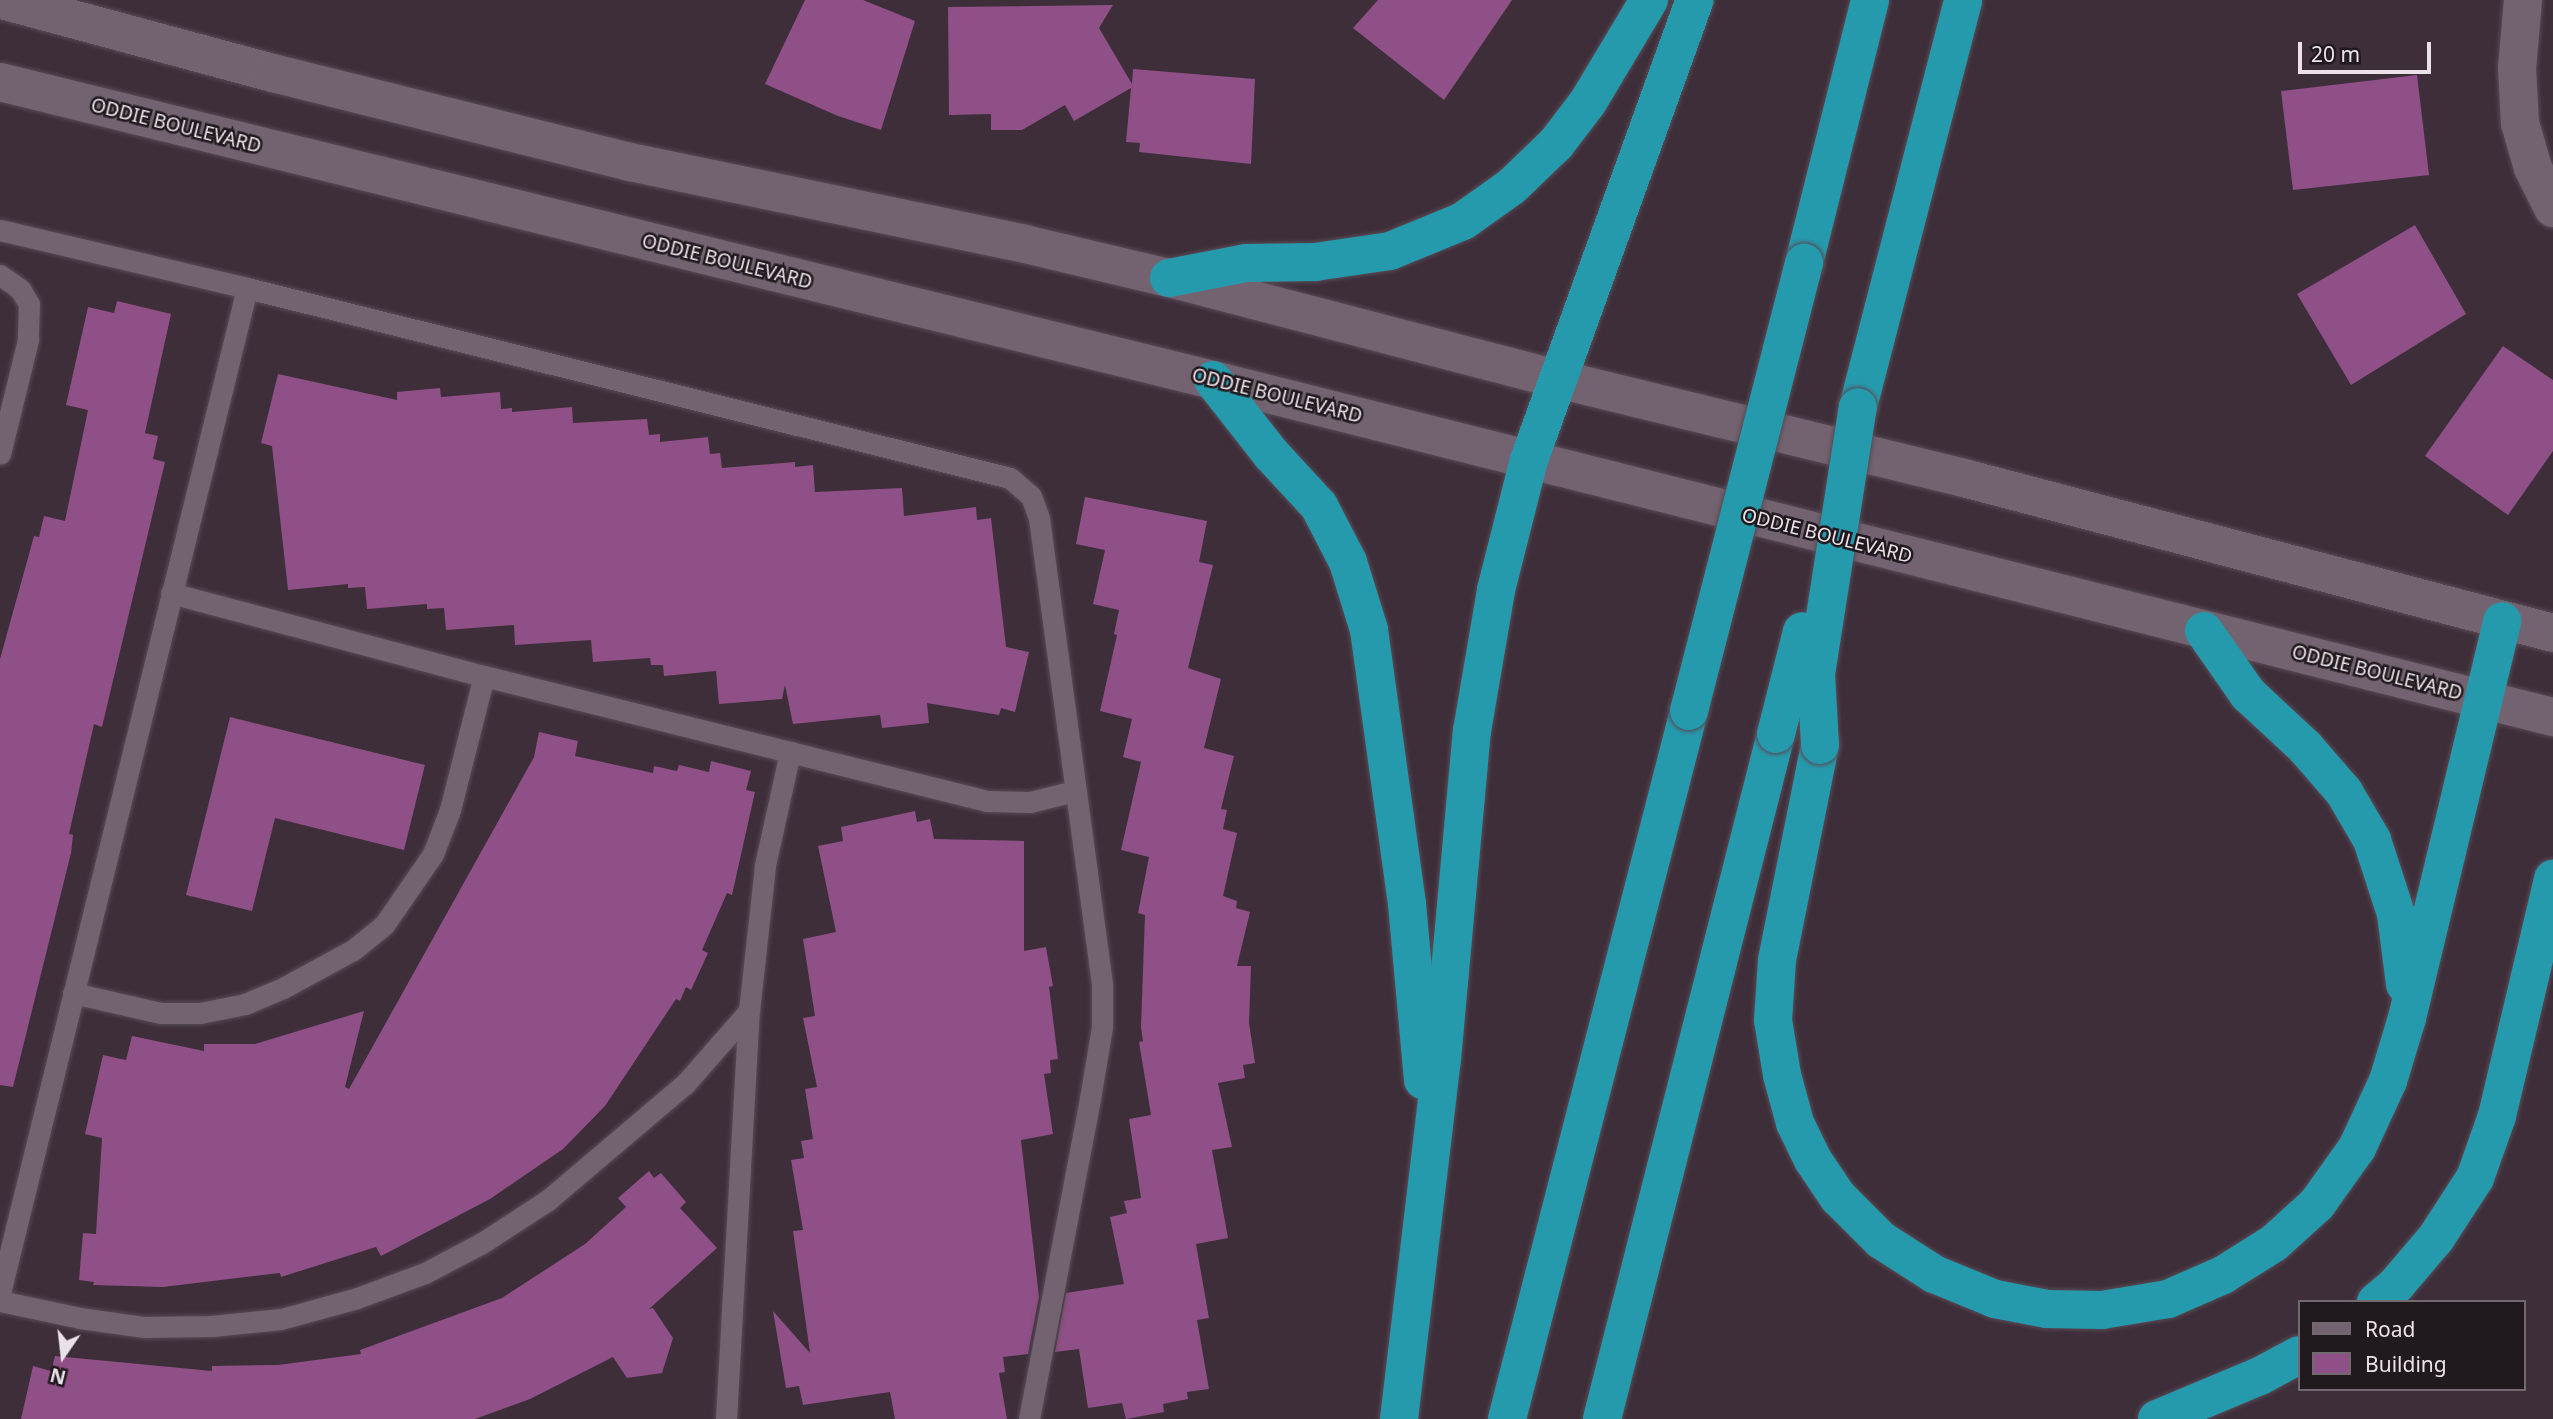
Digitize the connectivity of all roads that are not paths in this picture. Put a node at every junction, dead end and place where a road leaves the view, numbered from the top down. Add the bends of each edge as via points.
1 (2, 0) edge
2 (1649, 0) edge
3 (1695, 0) edge
4 (1870, 0) edge
5 (1963, 0) edge
6 (2523, 0) edge
7 (0, 82) edge
8 (2553, 208) edge
9 (0, 230) edge
10 (0, 275) edge
11 (1169, 278) junction
12 (247, 288) junction
13 (1558, 379) junction
14 (1213, 380) junction
15 (1858, 407) junction
16 (0, 454) edge
17 (1529, 460) junction
18 (171, 593) junction
19 (2502, 621) junction
20 (2204, 631) junction
21 (2553, 633) edge
22 (484, 676) junction
23 (2482, 699) junction
24 (2553, 717) edge
25 (790, 752) junction
26 (1074, 791) junction
27 (2553, 879) edge
28 (73, 993) junction
29 (749, 1011) junction
30 (2407, 1018) junction
31 (1432, 1141) junction
32 (0, 1293) edge
33 (2378, 1300) edge
34 (0, 1301) edge
35 (2298, 1356) edge
36 (726, 1419) edge
37 (1029, 1419) edge
38 (1399, 1419) edge
39 (1507, 1419) edge
40 (1602, 1419) edge
41 (2157, 1419) edge

1 - 11 main road via 630,162
2 - 11 highway via 1588,102 1556,144 1512,186 1463,221 1390,251 1314,262 1246,263
3 - 13 highway
4 - 39 highway, bridge
5 - 15 highway
6 - 8 main road via 2517,68 2519,123 2533,169
7 - 14 main road, ODDIE BOULEVARD
9 - 12 lane
10 - 16 lane via 20,289 29,304 27,340
11 - 13 main road
12 - 18 lane
12 - 26 lane via 1010,478 1031,496 1038,519
13 - 17 highway
13 - 19 main road via 1964,478
14 - 17 main road, ODDIE BOULEVARD
14 - 31 highway via 1319,506 1348,562 1369,630 1408,904 1419,1049
15 - 30 highway, bridge via 1816,674 1820,745 1777,960 1773,1020 1794,1123 1838,1197 1881,1240 1934,1274 1995,1299 2047,1309 2102,1310 2168,1299 2223,1275 2274,1242 2325,1192 2362,1136 2388,1081
15 - 40 highway, bridge
17 - 20 main road, ODDIE BOULEVARD
17 - 31 highway via 1496,590 1472,731
18 - 22 lane
18 - 28 lane
19 - 21 main road
19 - 23 highway
20 - 23 main road, ODDIE BOULEVARD
20 - 30 highway via 2248,694 2305,747 2344,792 2372,839 2402,943
22 - 25 lane
22 - 28 lane via 450,810 433,854 384,925 353,950 284,988 245,1004 200,1013 161,1013
23 - 24 main road, ODDIE BOULEVARD
23 - 30 highway
25 - 26 lane via 987,801 1030,802
25 - 29 lane via 765,865
26 - 37 lane via 1102,983 1102,1027
27 - 33 highway via 2497,1116 2475,1178 2436,1238
28 - 32 lane
29 - 34 lane via 685,1084 548,1200 425,1273 281,1319 212,1326 144,1327
29 - 36 lane
31 - 38 highway
35 - 41 highway

